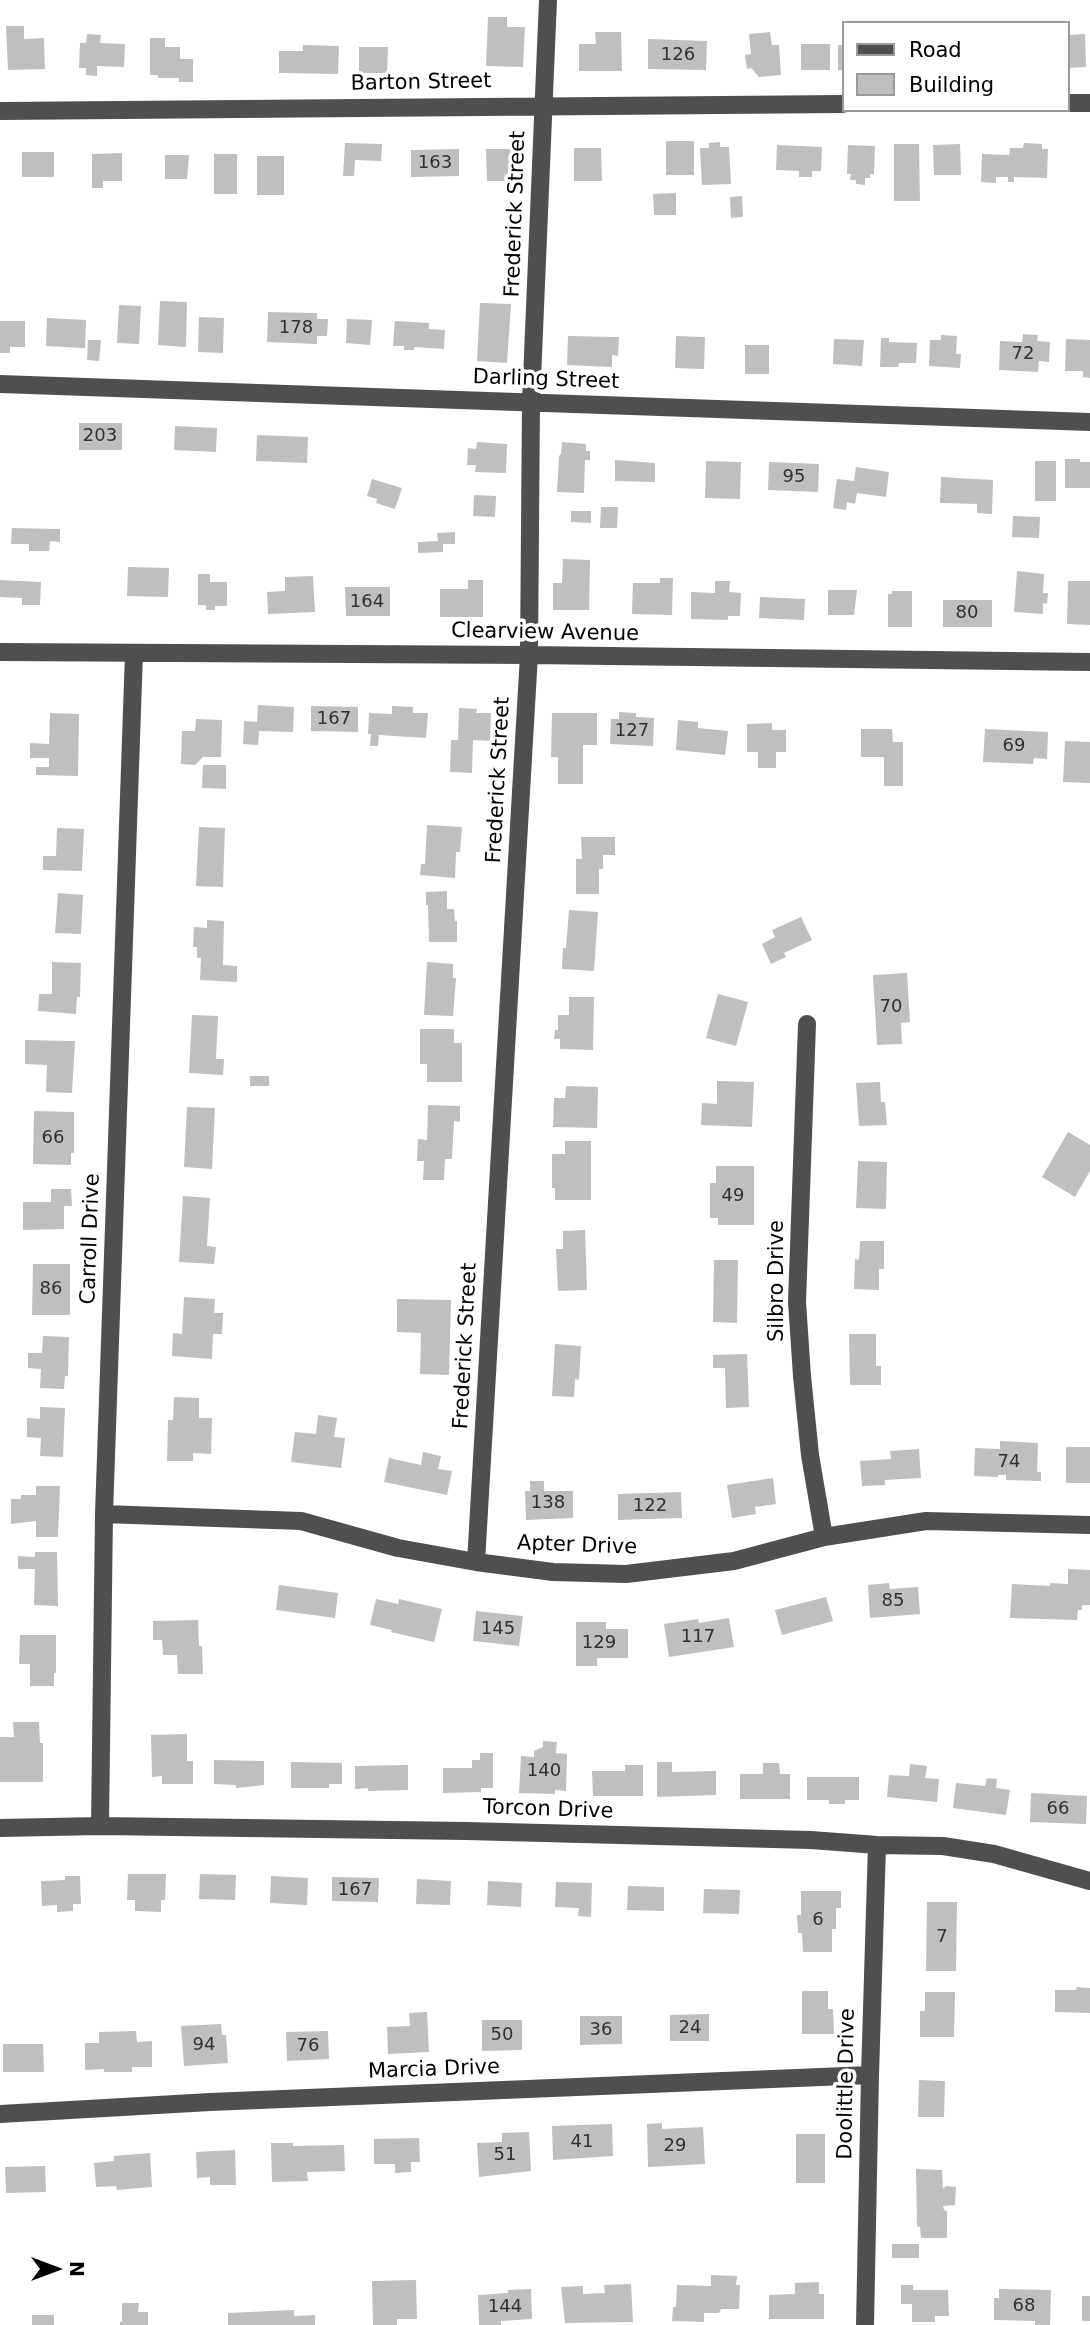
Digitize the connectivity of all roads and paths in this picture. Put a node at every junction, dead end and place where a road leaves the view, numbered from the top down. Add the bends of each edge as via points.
1 (548, 0) edge
2 (1069, 103) edge
3 (1090, 103) edge
4 (842, 104) edge
5 (543, 105) junction
6 (0, 111) edge
7 (0, 384) edge
8 (531, 402) junction
9 (1090, 422) edge
10 (0, 652) edge
11 (134, 653) junction
12 (528, 655) junction
13 (1090, 662) edge
14 (807, 1024) dead end
15 (104, 1514) junction
16 (1090, 1525) edge
17 (824, 1537) junction
18 (477, 1562) junction
19 (100, 1826) junction
20 (0, 1828) edge
21 (877, 1845) junction
22 (1090, 1881) edge
23 (870, 2075) junction
24 (0, 2114) edge
25 (865, 2325) edge

1 - 5 street, Frederick Street
2 - 3 street
4 - 5 street, Barton Street
5 - 6 street, Barton Street
5 - 8 street, Frederick Street
7 - 8 street, Darling Street
8 - 9 street, Darling Street
8 - 12 street, Frederick Street
10 - 11 street, Clearview Avenue
11 - 12 street, Clearview Avenue
11 - 15 street, Carroll Drive
12 - 13 street, Clearview Avenue
12 - 18 street, Frederick Street
14 - 17 street, Silbro Drive via 797,1302 807,1428
15 - 18 street, Apter Drive via 301,1521 398,1548
15 - 19 street, Carroll Drive
16 - 17 street, Apter Drive via 926,1521
17 - 18 street, Apter Drive via 734,1561 626,1574 553,1572
19 - 20 street, Torcon Drive
19 - 21 street, Torcon Drive via 466,1830
21 - 22 street, Torcon Drive via 943,1846 994,1854
21 - 23 street, Doolittle Drive
23 - 24 street, Marcia Drive
23 - 25 street, Doolittle Drive

